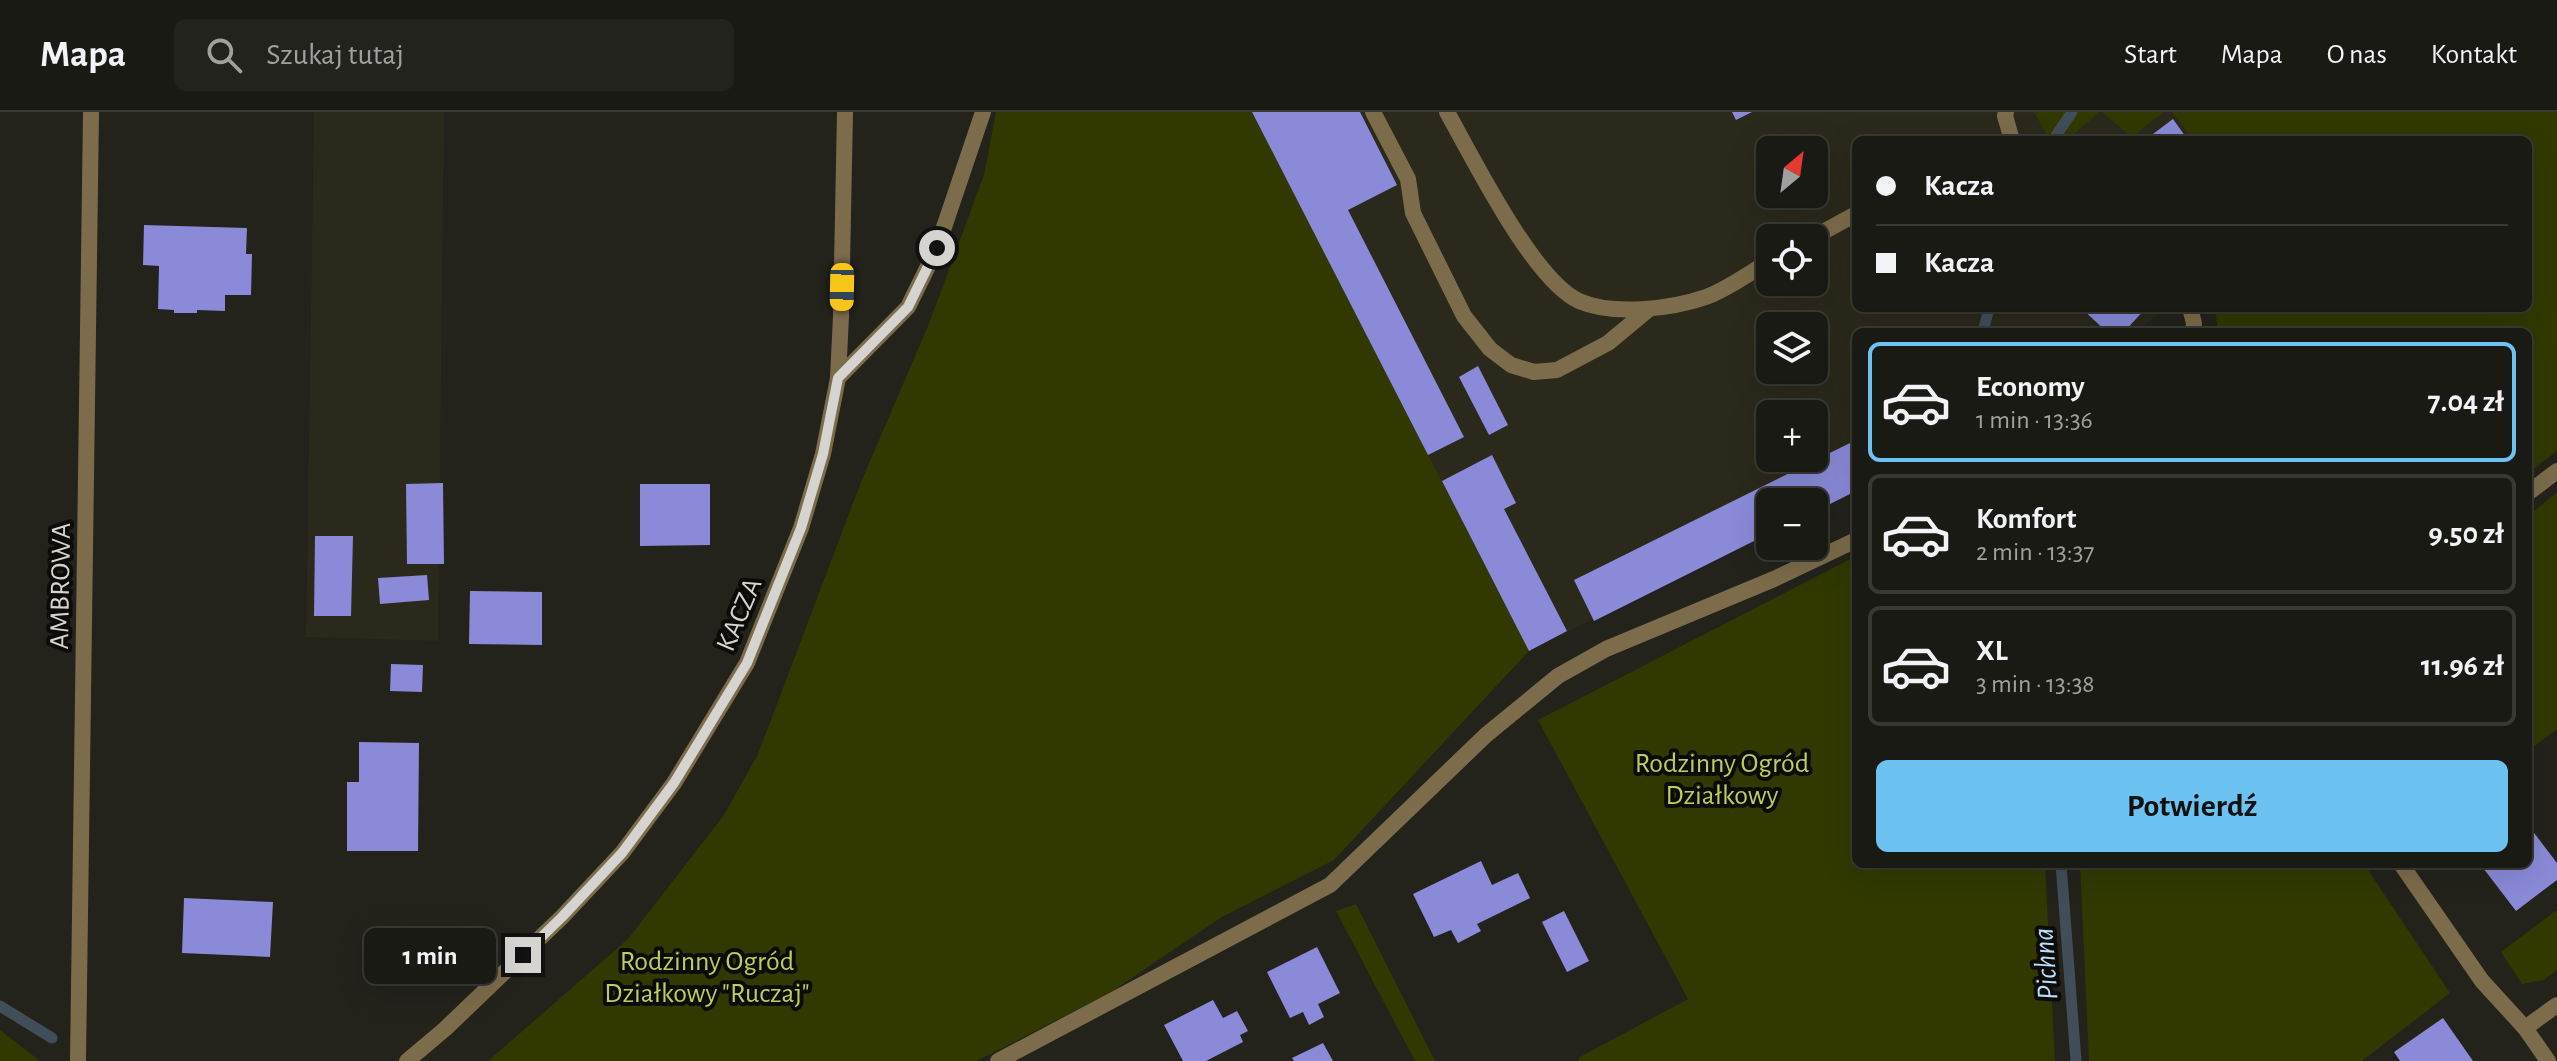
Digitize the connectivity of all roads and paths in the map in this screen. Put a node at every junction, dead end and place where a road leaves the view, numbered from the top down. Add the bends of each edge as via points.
1 (91, 112) edge
2 (845, 112) edge
3 (983, 112) edge
4 (1373, 112) edge
5 (1447, 112) edge
6 (2006, 112) edge
7 (2011, 136) edge
8 (1852, 216) edge
9 (1828, 229) edge
10 (1756, 269) edge
11 (1649, 309) junction
12 (838, 378) junction
13 (2557, 471) edge
14 (2532, 490) edge
15 (1852, 542) edge
16 (2404, 868) edge
17 (2557, 1005) edge
18 (2525, 1028) junction
19 (78, 1061) edge
20 (407, 1061) edge
21 (998, 1061) edge
22 (2548, 1061) edge

1 - 19 street, AMBROWA
2 - 12 street, KACZA
3 - 12 street via 937,248 908,307
4 - 11 street via 1408,179 1413,213 1464,316 1490,349 1511,365 1534,372 1557,370 1608,343
5 - 11 street via 1514,229 1551,279 1578,300 1609,309
6 - 7 street
8 - 9 street
10 - 11 street via 1706,296
12 - 20 street, KACZA via 819,469 773,603 747,663 674,783 622,853 562,917
13 - 14 street
15 - 21 street via 1606,649 1558,676 1486,735 1330,885
16 - 18 street via 2482,981
17 - 18 street
18 - 22 street

